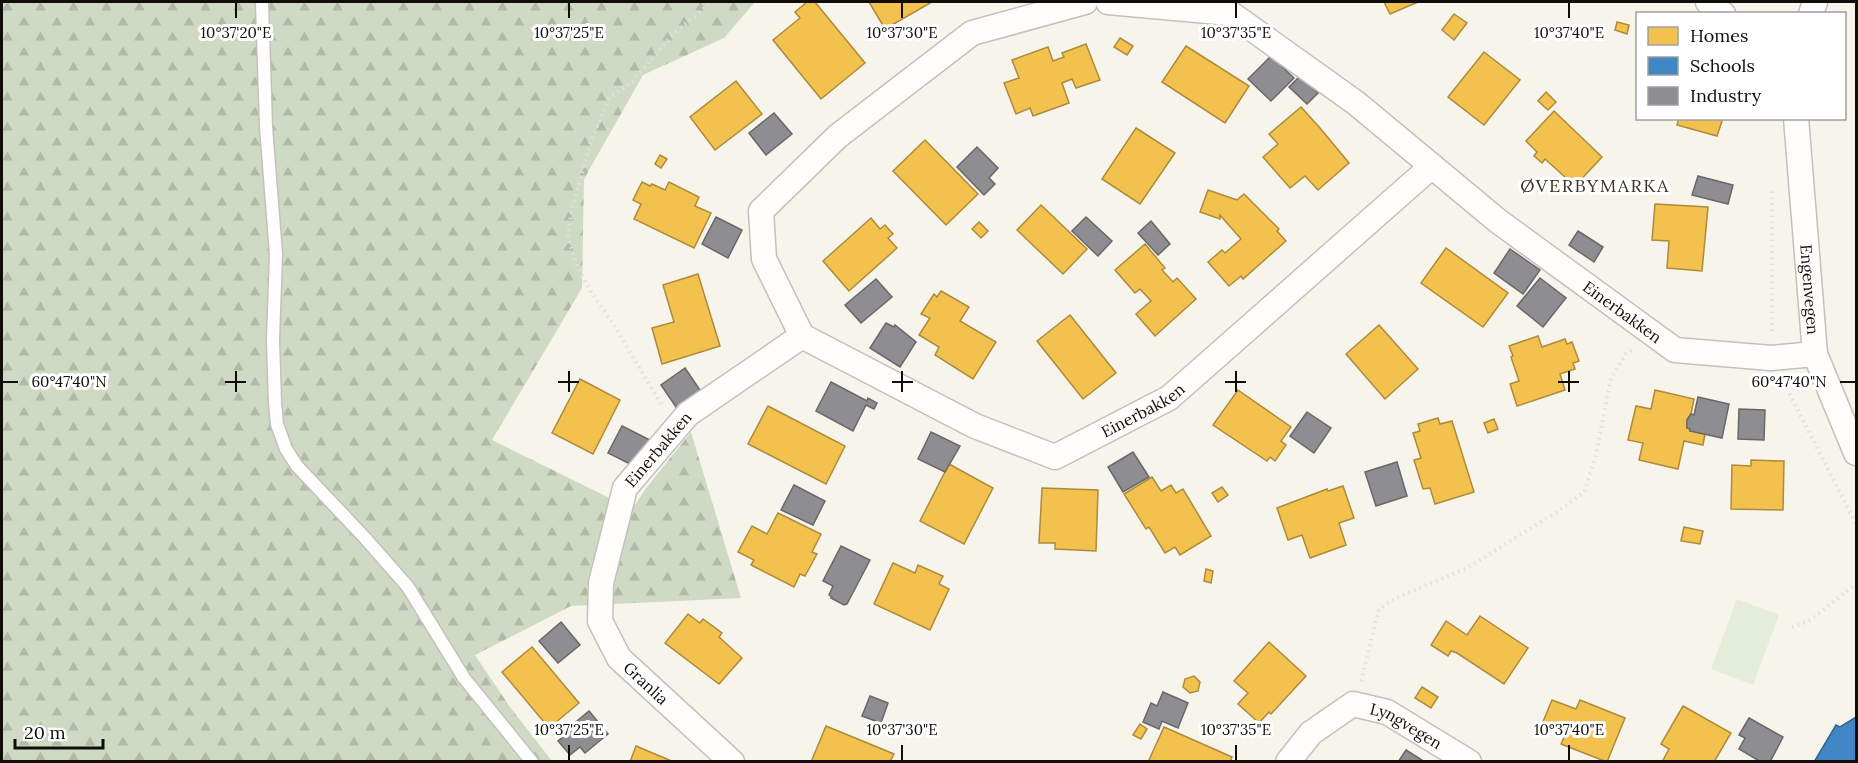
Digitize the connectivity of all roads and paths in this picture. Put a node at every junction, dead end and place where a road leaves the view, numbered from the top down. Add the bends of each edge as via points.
1 (262, 2) edge
2 (712, 2) edge
3 (1085, 2) edge
4 (1108, 2) edge
5 (1708, 2) edge
6 (1720, 12) edge
7 (1796, 120) edge
8 (1432, 166) junction
9 (1654, 334) junction
10 (802, 336) junction
11 (1815, 354) junction
12 (675, 429) junction
13 (1857, 453) edge
14 (602, 583) joint
15 (1857, 584) edge
16 (1792, 627) dead end
17 (1353, 704) junction
18 (532, 762) edge
19 (732, 762) edge
20 (1288, 762) edge
21 (1469, 762) edge

1 - 18 lane via 276,254 273,340 277,424 297,466 408,587 464,678
2 - 12 path via 674,33 633,81 609,98 591,141 568,238 587,284
3 - 10 street via 972,33 838,136 761,211 764,259
4 - 8 street, Einerbakken via 1230,13 1356,102
5 - 6 street
7 - 11 street, Engenvegen
8 - 9 street, Einerbakken via 1498,221
8 - 10 street, Einerbakken via 1169,398 1055,457 975,426
9 - 11 street, Einerbakken via 1675,350 1772,358
9 - 17 path via 1626,354 1611,378 1596,455 1584,492 1467,568 1378,609
10 - 12 street, Einerbakken via 688,414
11 - 13 street, Engenvegen
12 - 14 street, Einerbakken via 625,488
14 - 19 street, Granlia via 600,621 619,658
15 - 16 path via 1809,621
17 - 20 street, Lyngvegen via 1311,733
17 - 21 street, Lyngvegen via 1387,712

